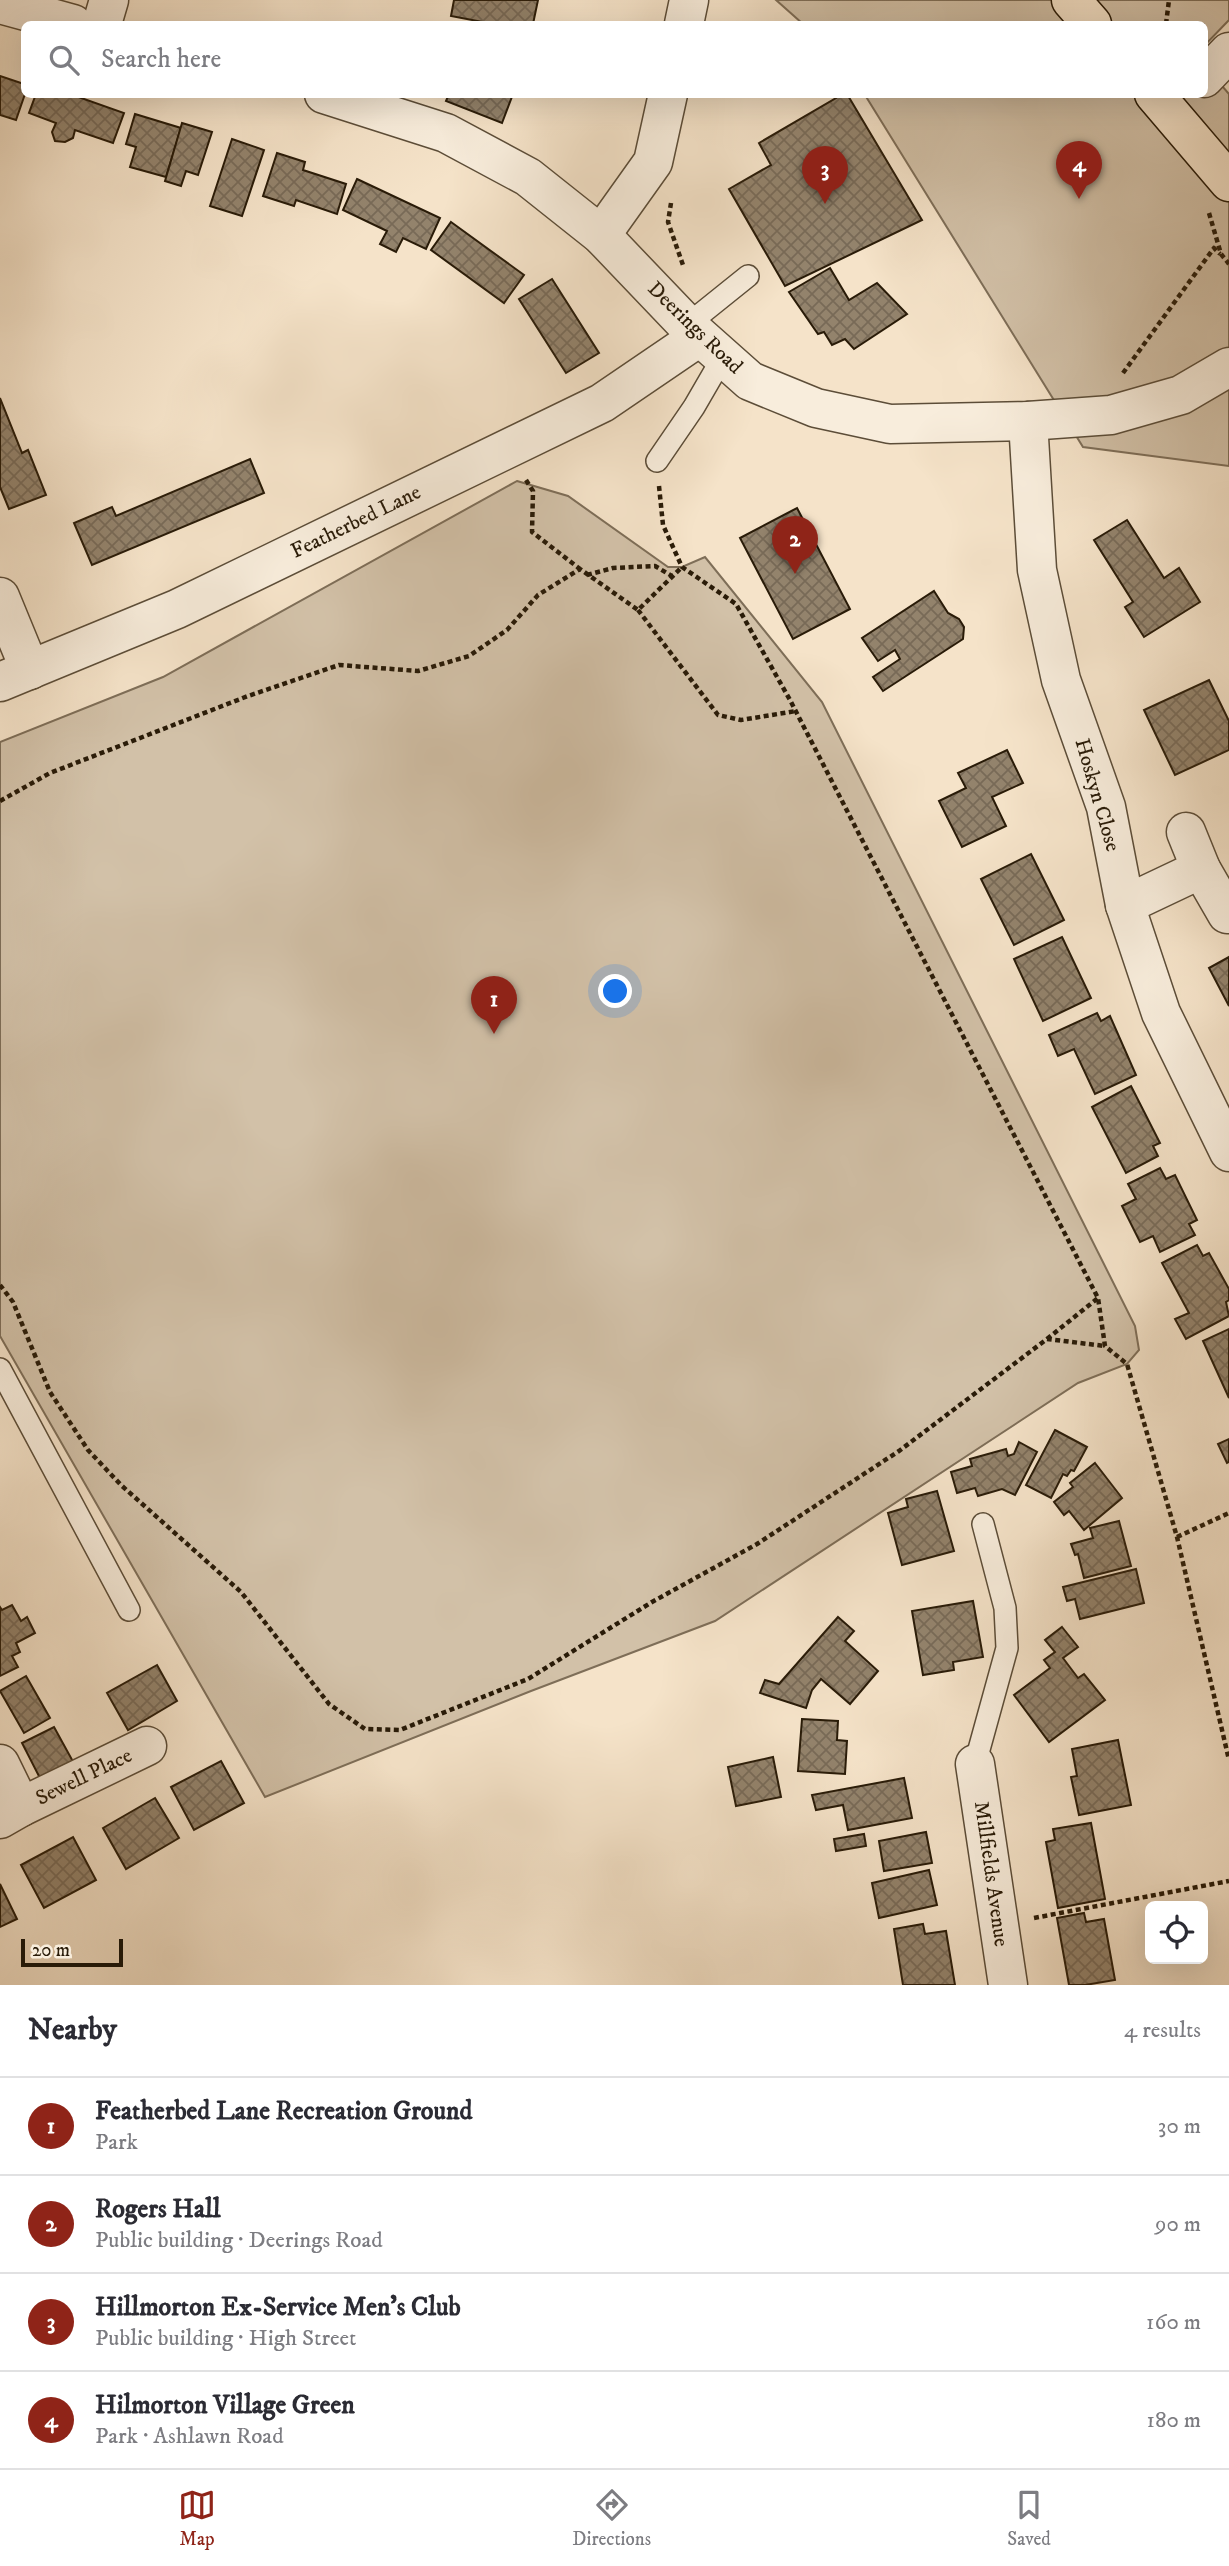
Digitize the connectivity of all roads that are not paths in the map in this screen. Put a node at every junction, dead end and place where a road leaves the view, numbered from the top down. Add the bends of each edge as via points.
1 (109, 0) edge
2 (689, 0) edge
3 (1071, 0) edge
4 (0, 4) edge
5 (62, 21) edge
6 (103, 21) edge
7 (685, 21) edge
8 (1089, 21) edge
9 (1229, 52) edge
10 (1208, 75) edge
11 (336, 98) edge
12 (667, 98) edge
13 (1171, 101) edge
14 (1229, 182) edge
15 (601, 235) junction
16 (748, 276) dead end
17 (704, 331) junction
18 (1229, 367) edge
19 (1028, 421) junction
20 (657, 461) road end
21 (0, 597) edge
22 (15, 676) edge
23 (1186, 832) dead end
24 (1201, 869) junction
25 (1125, 905) junction
26 (1227, 914) dead end
27 (1229, 1152) edge
28 (0, 1369) edge
29 (983, 1524) dead end
30 (129, 1610) dead end
31 (148, 1746) dead end
32 (0, 1764) edge
33 (975, 1764) joint
34 (11, 1813) edge
35 (1008, 1985) edge

1 - 6 street
2 - 7 street
3 - 8 highway
4 - 5 street
9 - 10 street
11 - 15 street, Deerings Road via 446,134 528,177
12 - 15 street via 653,162
13 - 14 highway
15 - 17 street, Deerings Road
16 - 17 lane
17 - 19 street, Deerings Road via 750,381 816,408 890,424
17 - 20 lane via 694,407
17 - 22 street, Featherbed Lane via 602,403 177,609
18 - 19 street, Deerings Road via 1181,395 1111,415
19 - 25 street, Hoskyn Close via 1037,570 1062,680 1106,807
21 - 22 street
23 - 24 street
24 - 25 street
24 - 26 street
25 - 27 street, Hoskyn Close via 1161,1013
28 - 30 lane
29 - 33 lane via 1004,1608 1007,1648
31 - 34 street, Sewell Place
32 - 34 street, Sewell Place
33 - 35 street, Millfields Avenue

